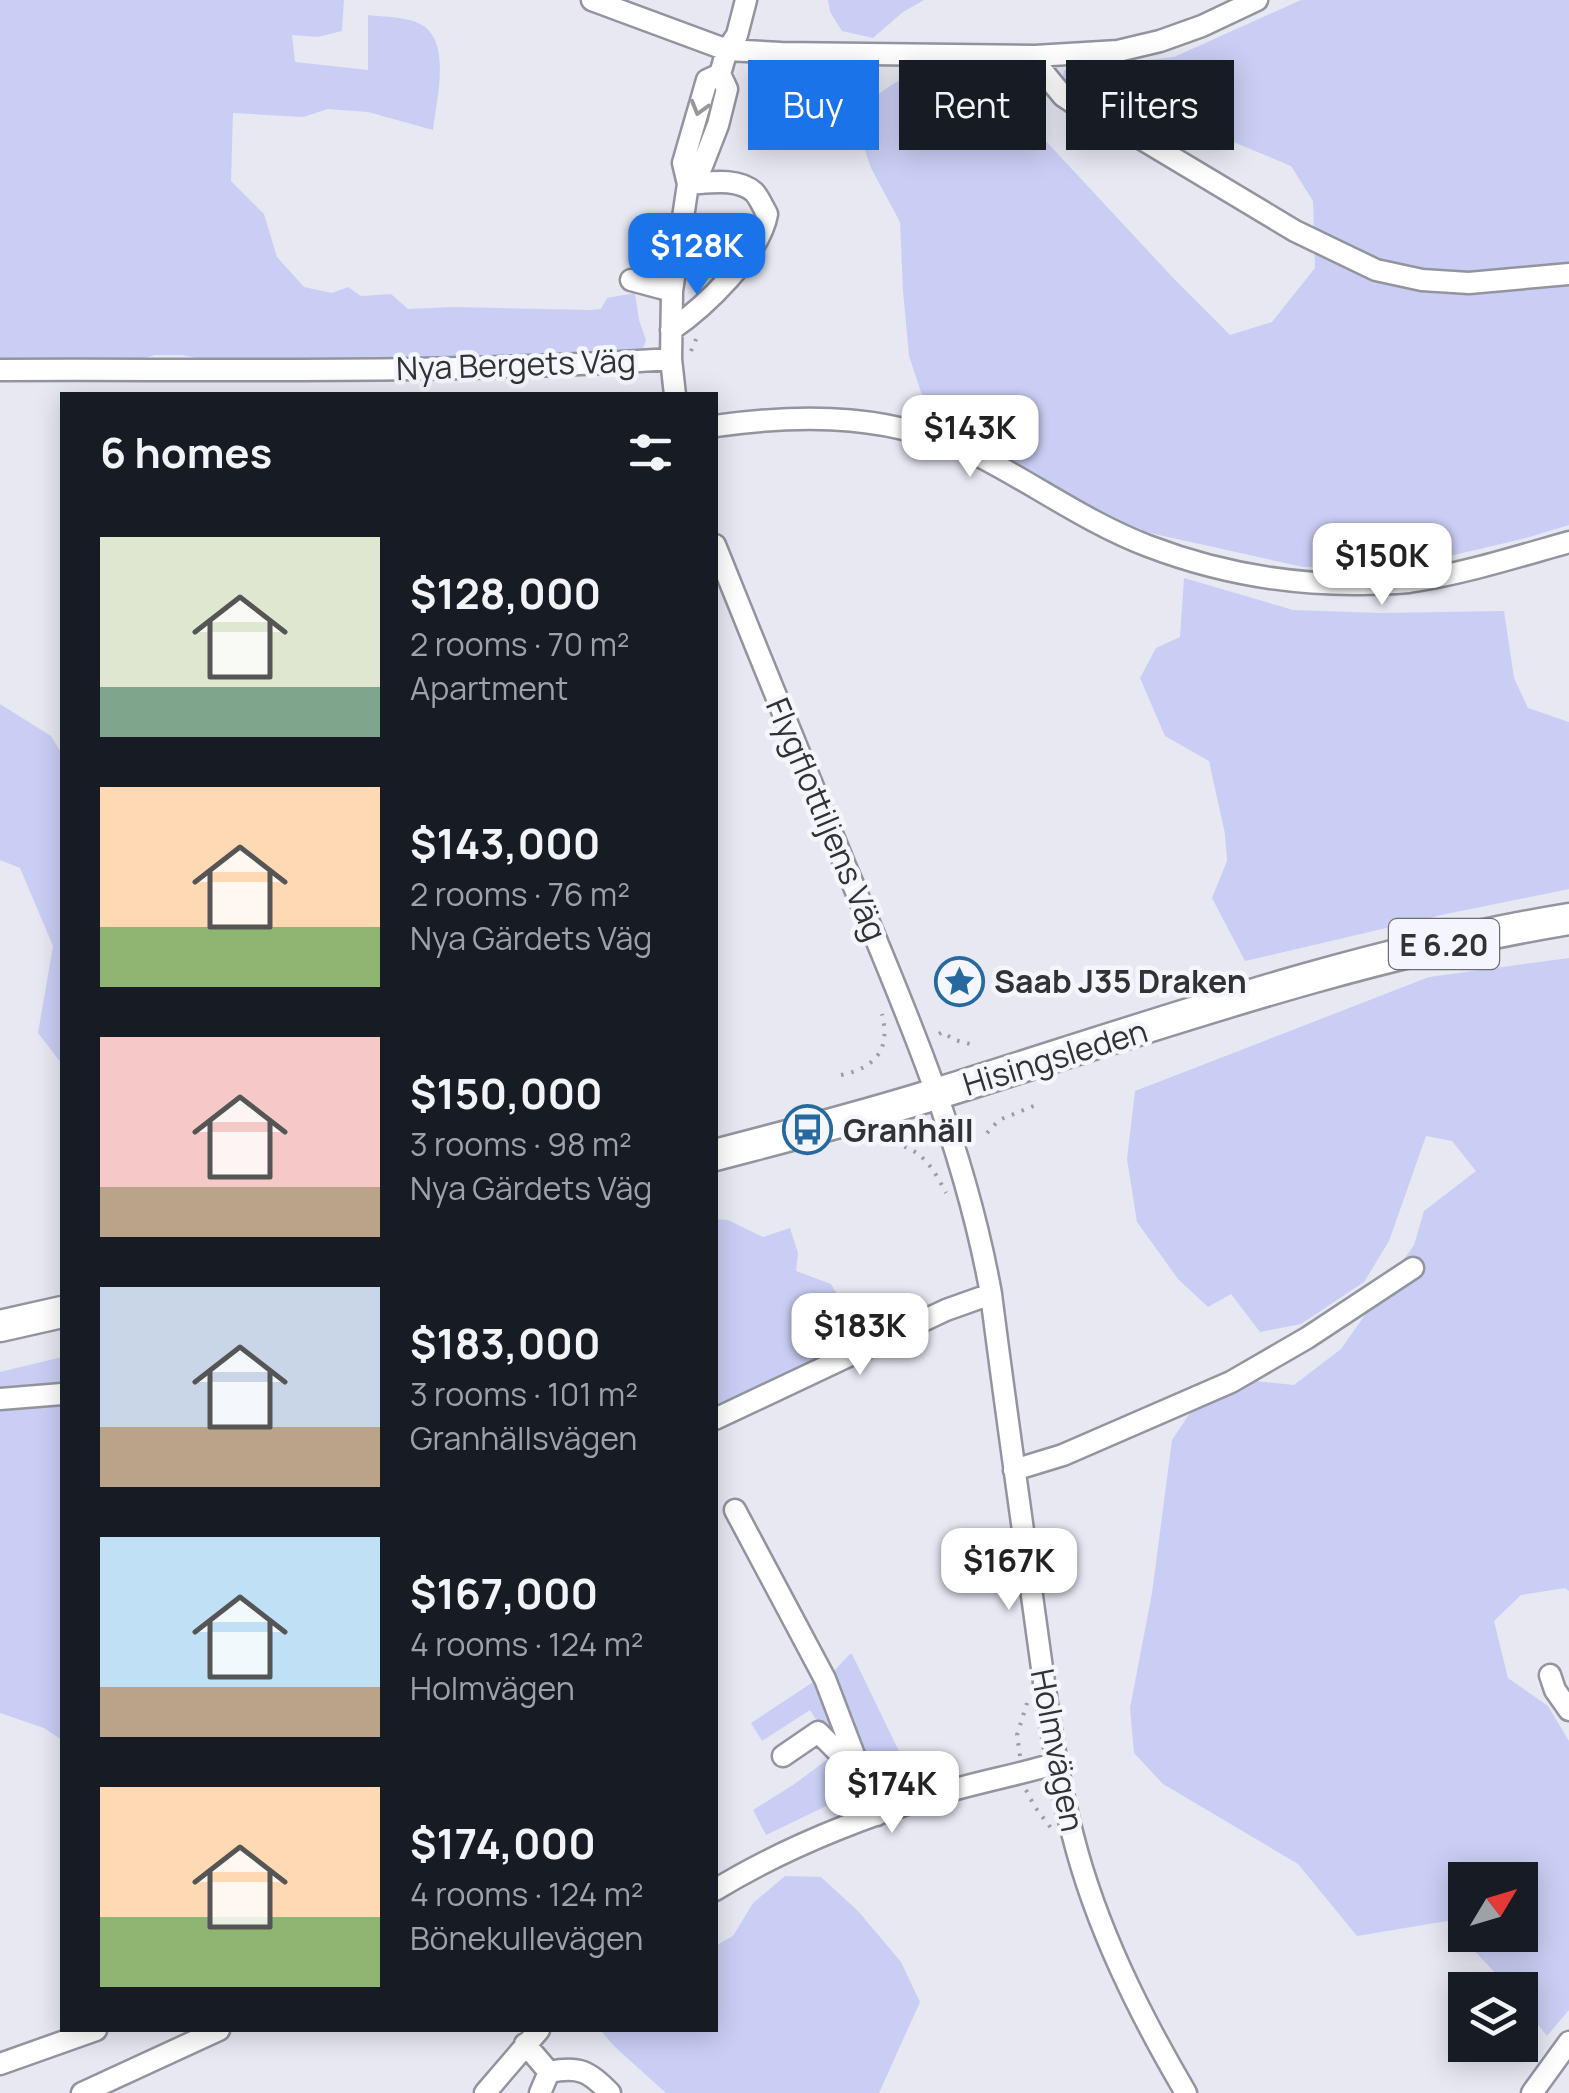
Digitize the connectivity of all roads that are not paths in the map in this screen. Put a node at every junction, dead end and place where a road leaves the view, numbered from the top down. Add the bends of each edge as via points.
1 (592, 0) edge
2 (746, 0) edge
3 (1257, 0) edge
4 (728, 50) junction
5 (1036, 56) junction
6 (688, 184) junction
7 (1569, 274) edge
8 (631, 280) dead end
9 (672, 290) junction
10 (672, 330) junction
11 (672, 359) junction
12 (0, 370) edge
13 (675, 392) edge
14 (718, 426) edge
15 (1569, 542) edge
16 (718, 552) edge
17 (1569, 918) edge
18 (938, 1094) junction
19 (718, 1154) edge
20 (1413, 1268) dead end
21 (991, 1294) junction
22 (60, 1312) edge
23 (0, 1326) edge
24 (60, 1394) edge
25 (0, 1400) edge
26 (718, 1417) edge
27 (1014, 1470) junction
28 (735, 1510) dead end
29 (1550, 1675) dead end
30 (1569, 1710) edge
31 (854, 1755) junction
32 (783, 1756) dead end
33 (1057, 1763) junction
34 (877, 1815) junction
35 (718, 1888) edge
36 (90, 2032) edge
37 (215, 2032) edge
38 (532, 2037) edge
39 (1569, 2042) edge
40 (0, 2064) edge
41 (549, 2072) junction
42 (82, 2093) edge
43 (484, 2093) edge
44 (540, 2093) edge
45 (610, 2093) edge
46 (1186, 2093) edge
47 (1532, 2093) edge

1 - 4 street
2 - 4 street
3 - 5 street via 1160,41
4 - 5 street
4 - 6 street via 720,74 707,80 683,163
5 - 7 street via 1063,96 1096,118 1376,270 1469,283
6 - 9 street
6 - 10 street via 742,186 767,214 755,248
8 - 9 street
9 - 10 street
10 - 11 street
11 - 12 street, Nya Bergets Väg
11 - 13 street
14 - 15 street via 817,417 898,428 978,455 1147,546 1260,577 1404,582
16 - 18 street, Flygflottiljens Väg
17 - 18 highway, Hisingsleden / E 6.20 via 1409,951
18 - 19 highway, Hisingsleden / E 6.20
18 - 21 street, Holmvägen
20 - 27 street via 1230,1382
21 - 26 street
21 - 27 street, Holmvägen
22 - 23 highway
24 - 25 street
27 - 33 street, Holmvägen
28 - 31 street via 825,1679
29 - 30 street
31 - 32 street via 844,1758 818,1732
31 - 34 street
33 - 34 street
33 - 46 street, Holmvägen via 1092,1899
34 - 35 street
36 - 40 street
37 - 42 street
38 - 41 street
38 - 43 street
39 - 47 street
41 - 44 street
41 - 45 street via 571,2068 594,2076

